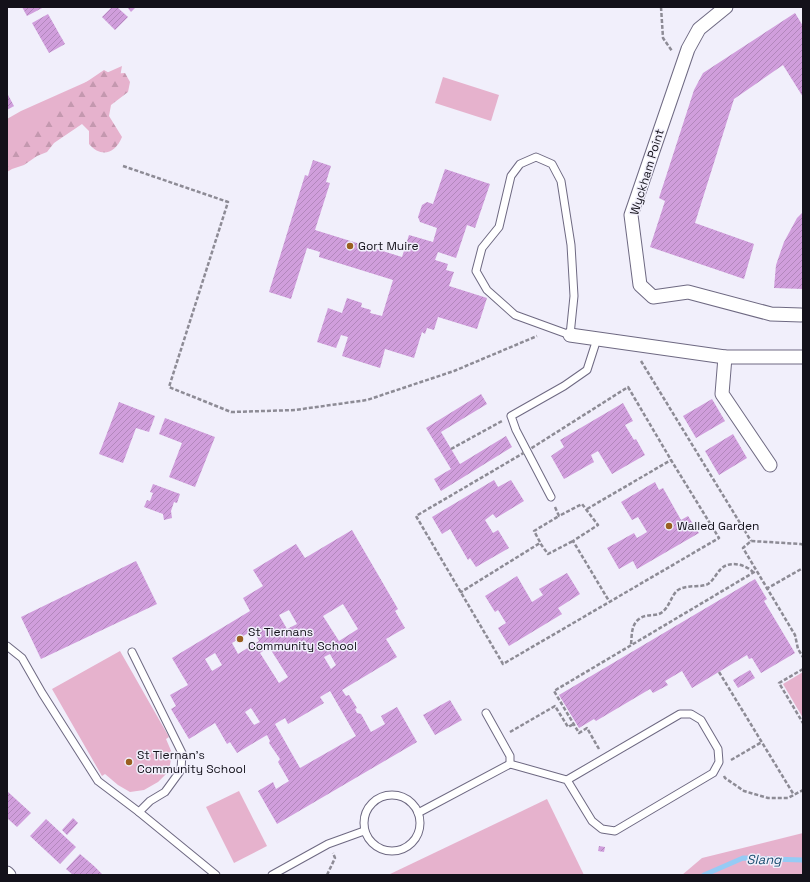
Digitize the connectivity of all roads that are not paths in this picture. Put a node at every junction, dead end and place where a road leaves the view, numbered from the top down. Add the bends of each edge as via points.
1 (726, 7) edge
2 (801, 315) dead end
3 (570, 335) junction
4 (597, 339) junction
5 (725, 357) junction
6 (803, 357) edge
7 (770, 465) dead end
8 (551, 497) road end
9 (7, 646) edge
10 (132, 652) dead end
11 (486, 713) dead end
12 (510, 764) junction
13 (567, 780) junction
14 (139, 812) junction
15 (418, 813) junction
16 (364, 831) junction
17 (216, 875) edge
18 (272, 875) edge

1 - 2 street, Wyckham Point via 699,30 688,49 632,215 640,285 653,296 688,292 771,314
3 - 3 lane via 516,315 487,290 476,271 482,248 499,228 511,176 520,164 536,157 552,164 562,182 571,245 574,296
3 - 4 street
4 - 5 street
4 - 8 lane via 587,370 511,416
5 - 6 street
5 - 7 street via 722,394
9 - 14 lane via 22,658 98,781
10 - 14 lane via 182,753 181,770 165,792 150,801
11 - 12 lane via 510,756
12 - 13 lane
12 - 15 lane
13 - 13 lane via 592,821 602,829 615,831 713,773 719,762 718,749 701,720 691,714 680,714
14 - 17 lane
15 - 16 lane via 414,804 406,798 387,795 378,798 365,812
15 - 16 lane via 420,822 415,840 400,850 383,850 375,846
16 - 18 lane via 328,844

